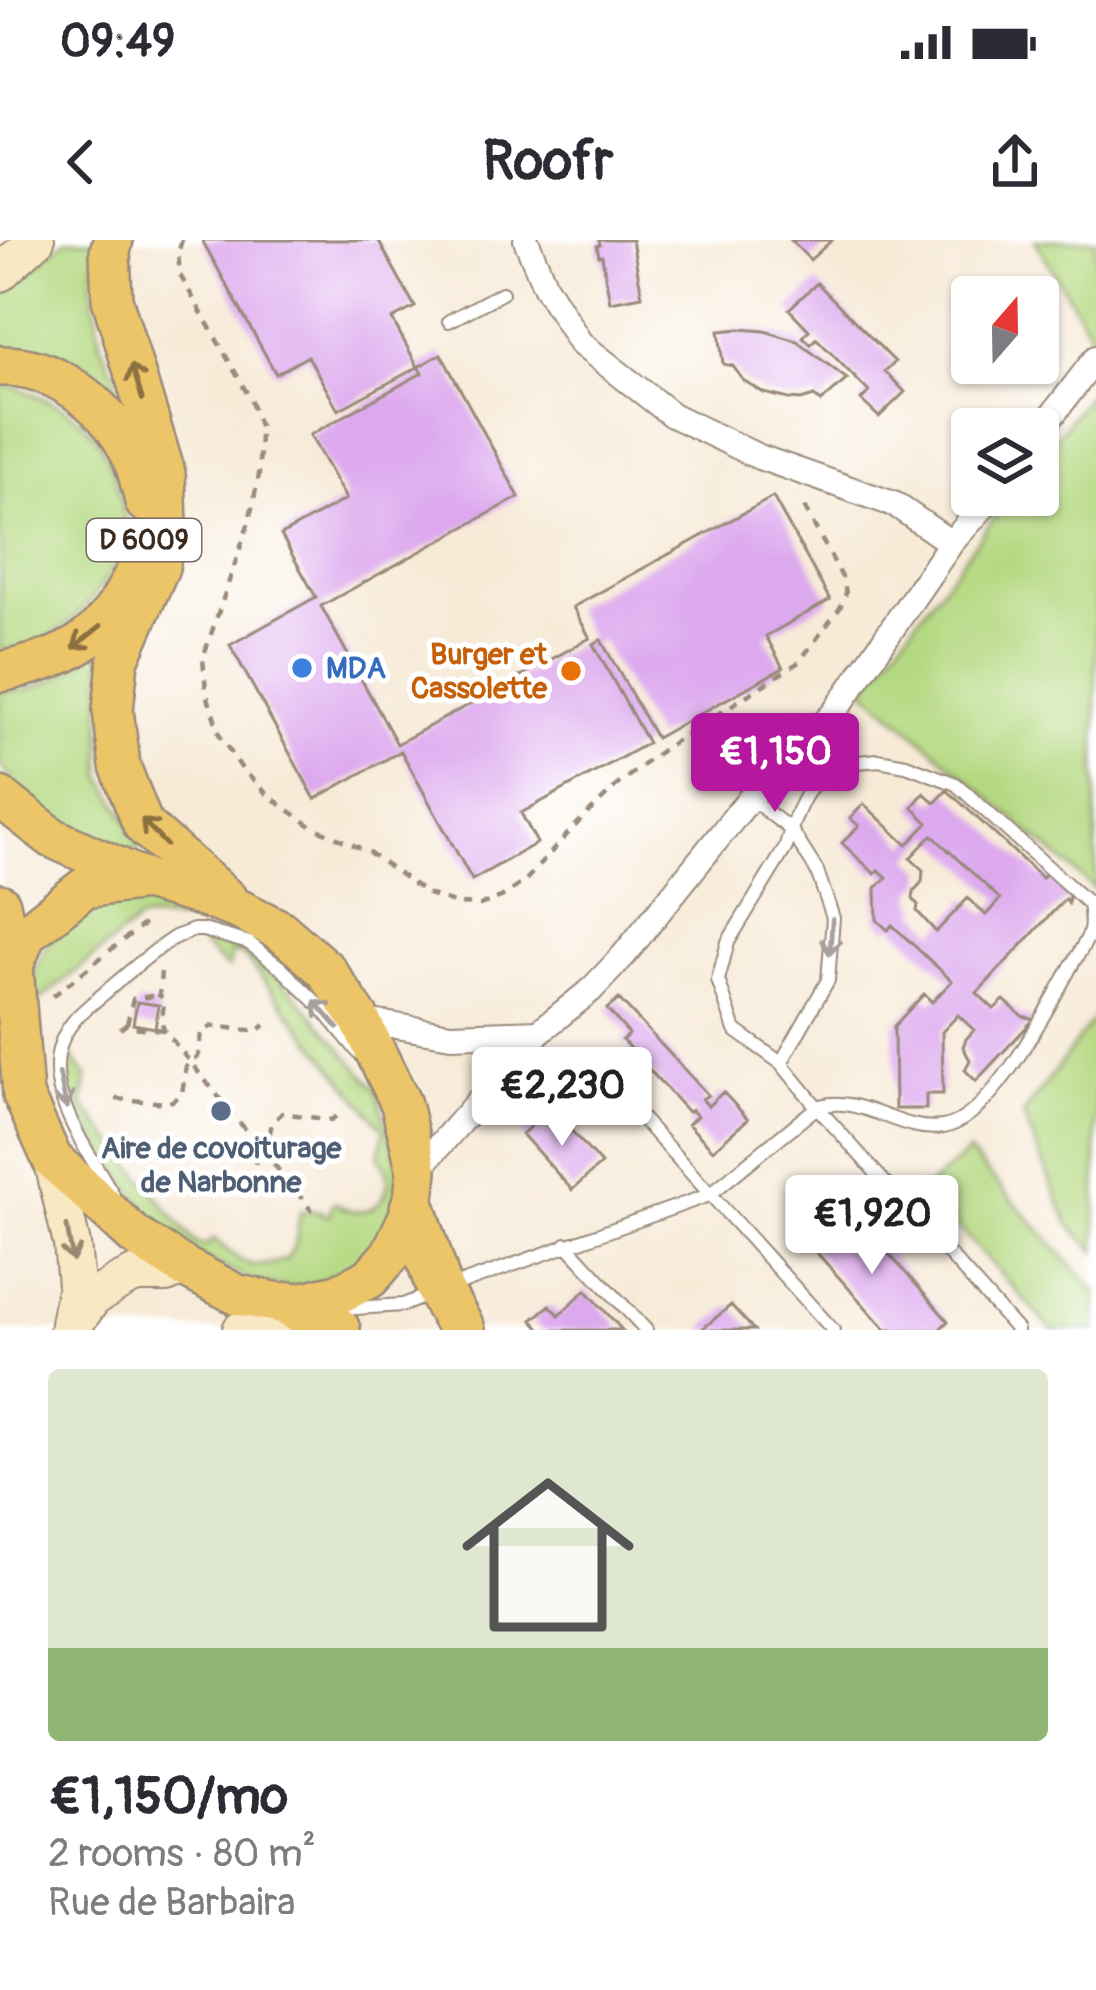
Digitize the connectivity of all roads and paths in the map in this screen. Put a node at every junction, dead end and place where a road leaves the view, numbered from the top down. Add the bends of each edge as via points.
1 (7, 240) edge
2 (36, 240) edge
3 (113, 240) edge
4 (182, 240) edge
5 (526, 240) edge
6 (0, 246) edge
7 (0, 273) edge
8 (502, 293) dead end
9 (448, 321) dead end
10 (1096, 358) edge
11 (0, 366) edge
12 (1058, 408) edge
13 (781, 464) junction
14 (975, 516) edge
15 (951, 543) junction
16 (0, 672) edge
17 (0, 797) edge
18 (750, 798) junction
19 (790, 830) junction
20 (146, 880) junction
21 (0, 904) edge
22 (240, 910) junction
23 (159, 947) junction
24 (14, 966) junction
25 (159, 995) junction
26 (53, 996) dead end
27 (360, 1020) junction
28 (128, 1024) junction
29 (265, 1025) dead end
30 (120, 1029) dead end
31 (164, 1030) junction
32 (539, 1032) junction
33 (0, 1042) edge
34 (191, 1061) junction
35 (781, 1064) junction
36 (597, 1069) dead end
37 (23, 1095) junction
38 (116, 1099) dead end
39 (401, 1104) junction
40 (817, 1107) junction
41 (338, 1115) dead end
42 (262, 1150) junction
43 (52, 1159) junction
44 (184, 1186) dead end
45 (415, 1189) junction
46 (709, 1195) junction
47 (312, 1211) dead end
48 (135, 1236) junction
49 (566, 1244) junction
50 (184, 1268) junction
51 (451, 1310) edge
52 (281, 1317) edge
53 (69, 1330) edge
54 (241, 1330) edge
55 (337, 1330) edge
56 (646, 1330) edge
57 (833, 1330) edge
58 (1017, 1330) edge

1 - 6 street
2 - 7 street
22 -> 3 main road via 143,826 120,766 118,661 159,567 167,524 165,473 112,298
4 - 13 path via 180,275 260,429 249,523 203,658 220,736 270,797 426,893 456,904 502,897 616,786 799,662 846,593
5 - 13 street via 580,343 672,415
8 - 9 lane
10 - 12 street
11 -> 16 main road, D 6009 via 43,373 95,405 130,452 146,508 138,566 103,624 44,663
13 - 15 street via 896,505
14 - 15 street
15 - 18 street via 834,713
17 - 20 main road via 53,838
18 - 19 lane
18 - 32 street via 624,955
19 -> 35 lane via 817,871 833,917 828,980
19 - 35 lane via 728,942 718,980 736,1030
19 - 40 lane via 810,787 834,766 906,765 956,784 1090,904 1091,929 1030,1040 978,1109 944,1127 850,1104
20 - 22 main road
20 - 24 main road via 84,888 26,934
21 - 24 main road
22 - 27 main road via 280,930 326,970
23 - 25 path via 167,955
23 - 26 path via 142,925
39 -> 23 lane via 320,1006 250,944 194,930
23 -> 48 lane via 74,1020 57,1054 68,1116
24 - 37 main road
25 - 28 path via 133,999
25 - 31 path
27 - 32 street via 451,1035
27 - 39 main road
28 - 30 path
28 - 31 path
29 - 34 path via 212,1026
31 - 34 path
32 - 45 street
33 - 37 main road
34 - 38 path via 182,1094 170,1103
34 - 42 path
35 - 40 lane
36 - 46 lane
37 - 43 main road
39 - 45 main road
40 - 46 lane
40 - 58 lane
41 - 42 path via 282,1113
42 - 44 path via 242,1192
42 - 47 path
43 - 48 main road
43 -> 53 street via 72,1244
45 - 51 highway
45 - 52 main road via 392,1254 370,1278
46 - 49 lane
46 - 57 lane
48 - 50 main road
49 - 51 lane
49 - 56 lane
50 - 52 main road
50 - 53 street via 121,1281 93,1298
51 - 52 lane via 403,1305
52 - 54 street
52 - 55 highway

